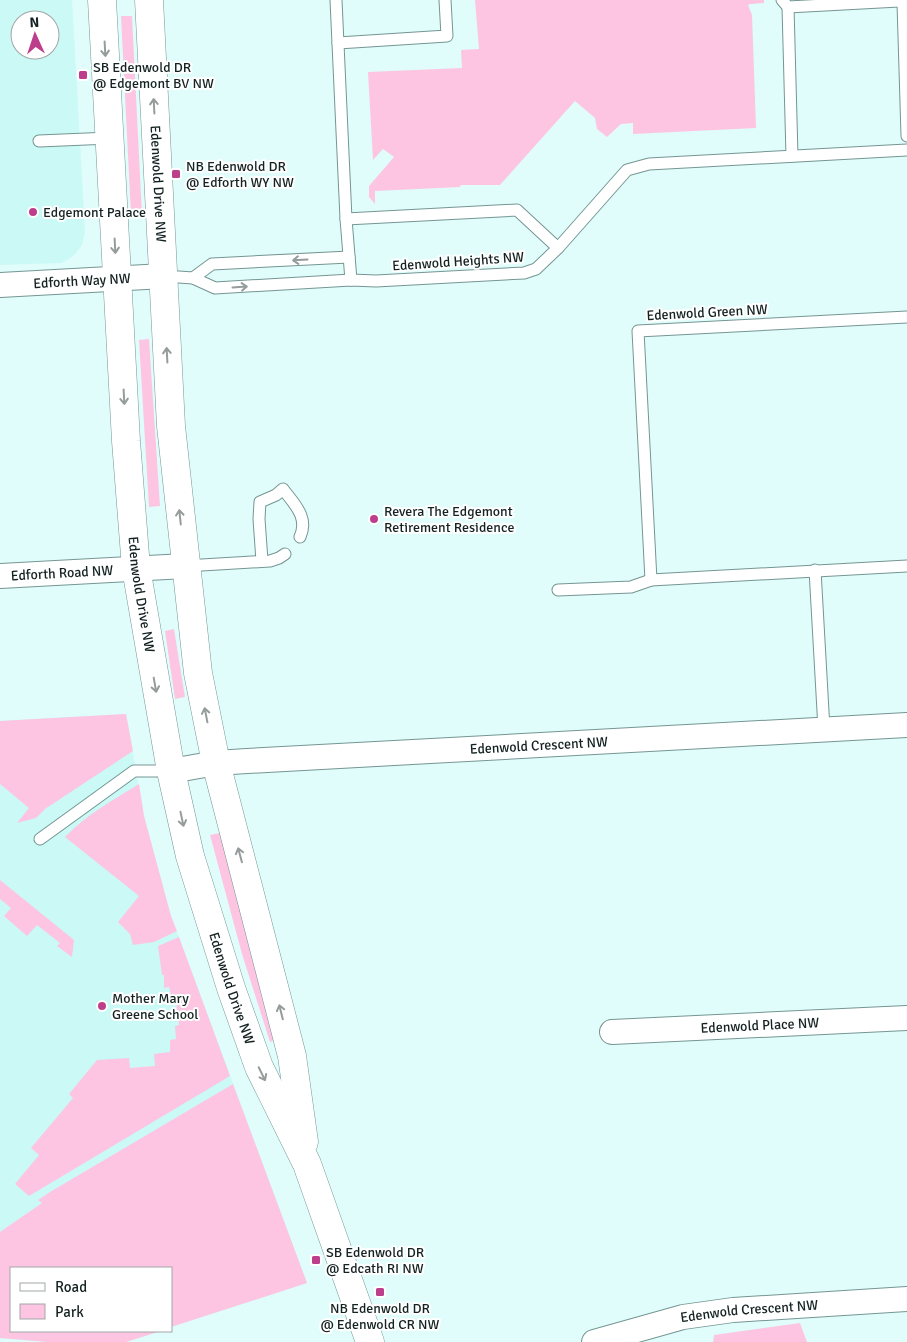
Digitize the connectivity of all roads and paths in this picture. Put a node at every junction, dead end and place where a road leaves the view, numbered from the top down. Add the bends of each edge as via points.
1 (102, 0) edge
2 (149, 0) edge
3 (336, 0) edge
4 (445, 0) edge
5 (785, 3) edge
6 (338, 43) junction
7 (907, 136) edge
8 (110, 138) junction
9 (39, 141) dead end
10 (907, 150) edge
11 (792, 156) junction
12 (346, 219) junction
13 (558, 248) junction
14 (349, 257) junction
15 (164, 276) junction
16 (117, 278) junction
17 (193, 278) junction
18 (351, 280) junction
19 (0, 285) edge
20 (907, 317) edge
21 (300, 537) dead end
22 (285, 554) dead end
23 (262, 561) junction
24 (185, 566) junction
25 (907, 566) edge
26 (136, 568) junction
27 (815, 570) junction
28 (0, 576) edge
29 (651, 580) junction
30 (558, 590) dead end
31 (907, 725) edge
32 (824, 729) junction
33 (216, 763) junction
34 (171, 772) junction
35 (40, 839) dead end
36 (907, 1018) edge
37 (612, 1032) dead end
38 (307, 1164) junction
39 (907, 1299) edge
40 (370, 1342) edge
41 (594, 1342) edge

1 -> 8 street, Edenwold Drive NW
15 -> 2 street, Edenwold Drive NW
3 - 6 lane
4 - 6 lane via 447,36
5 - 7 lane via 899,1 903,4
5 - 11 lane
6 - 12 lane
8 - 9 lane
8 -> 16 street, Edenwold Drive NW
10 - 11 lane, Edenwold Heights NW
11 - 13 lane, Edenwold Heights NW via 649,164 627,170
12 - 13 lane via 517,210
12 - 14 lane
13 - 18 lane, Edenwold Heights NW via 536,269 524,273
14 -> 17 lane via 212,264
14 - 18 lane
15 - 16 street, Edforth Way NW
15 - 17 lane, Edenwold Heights NW
24 -> 15 street, Edenwold Drive NW via 171,426
16 - 19 street, Edforth Way NW
16 -> 26 street, Edenwold Drive NW
17 -> 18 lane, Edenwold Heights NW via 215,288
20 - 29 lane, Edenwold Green NW via 638,331
21 - 23 lane via 303,515 283,489 260,502
22 - 23 lane
23 - 24 lane
24 - 26 street, Edforth Road NW
33 -> 24 street, Edenwold Drive NW via 198,673
25 - 27 lane
26 - 28 street, Edforth Road NW
26 -> 34 street, Edenwold Drive NW
27 - 29 lane
27 - 32 lane
29 - 30 lane via 632,587
31 - 32 street, Edenwold Crescent NW
32 - 33 street, Edenwold Crescent NW
33 - 34 street, Edenwold Crescent NW
38 -> 33 street, Edenwold Drive NW via 292,1056
34 - 35 lane via 134,771
34 -> 38 street, Edenwold Drive NW via 190,856 259,1067
36 - 37 street, Edenwold Place NW
38 - 40 street, Edenwold Drive NW
39 - 41 street, Edenwold Crescent NW via 724,1311 683,1317

